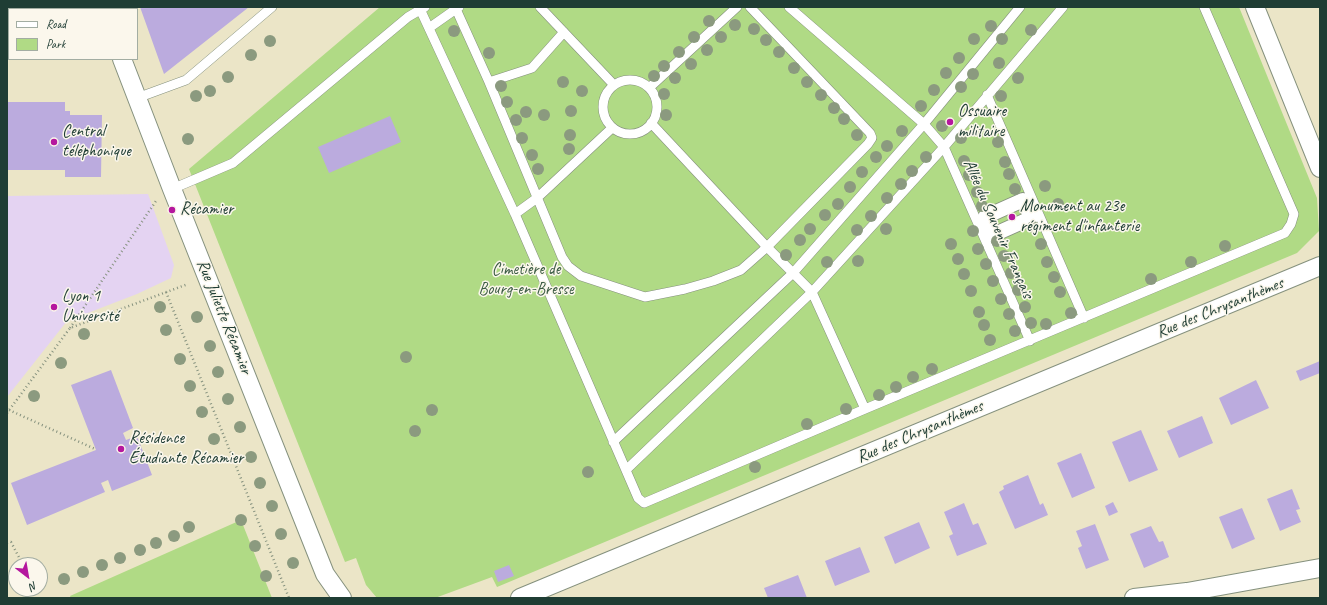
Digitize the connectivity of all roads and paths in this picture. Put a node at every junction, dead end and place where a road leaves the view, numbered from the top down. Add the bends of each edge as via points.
1 (272, 7) edge
2 (540, 7) edge
3 (737, 7) edge
4 (750, 7) edge
5 (789, 7) edge
6 (1020, 7) edge
7 (1063, 7) edge
8 (1204, 7) edge
9 (1255, 7) edge
10 (422, 8) edge
11 (457, 8) edge
12 (429, 28) junction
13 (564, 32) junction
14 (122, 60) edge
15 (489, 82) junction
16 (614, 85) junction
17 (649, 88) junction
18 (987, 96) junction
19 (137, 98) junction
20 (651, 124) junction
21 (924, 124) junction
22 (612, 128) junction
23 (944, 147) junction
24 (1320, 168) edge
25 (172, 189) junction
26 (537, 198) junction
27 (156, 201) dead end
28 (515, 214) junction
29 (767, 247) junction
30 (1320, 266) edge
31 (793, 273) junction
32 (188, 284) dead end
33 (166, 292) junction
34 (812, 292) junction
35 (1084, 318) junction
36 (70, 328) junction
37 (1030, 340) junction
38 (865, 409) junction
39 (8, 411) edge
40 (614, 442) junction
41 (95, 449) dead end
42 (626, 470) junction
43 (7, 543) edge
44 (19, 557) edge
45 (1320, 568) edge
46 (326, 574) junction
47 (289, 598) edge
48 (327, 598) edge
49 (342, 598) edge
50 (520, 598) edge
51 (1134, 598) edge

1 - 19 lane via 186,80
2 - 13 lane
3 - 17 lane
4 - 29 lane via 872,138
5 - 21 lane, Allée du Souvenir Français
6 - 21 lane
7 - 18 lane
8 - 35 lane via 1294,214 1291,224 1285,233
9 - 24 street
10 - 12 lane
10 - 25 lane via 233,163
11 - 12 lane
11 - 15 lane
12 - 28 lane
13 - 15 lane via 532,68
13 - 16 lane
14 - 19 street, Rue Juliette Récamier
15 - 26 lane
16 - 17 lane via 636,81
16 - 22 lane via 604,101 603,111
17 - 20 lane via 656,102 655,117
18 - 23 lane
18 - 35 lane
19 - 25 street, Rue Juliette Récamier
20 - 22 lane via 633,134 625,134
20 - 29 lane
21 - 23 lane, Allée du Souvenir Français
21 - 31 lane
22 - 26 lane
23 - 34 lane
23 - 37 lane, Allée du Souvenir Français
25 - 46 street, Rue Juliette Récamier
26 - 28 lane
26 - 29 lane via 568,266 581,276 645,297 685,289 741,270
27 - 36 path
28 - 40 lane
29 - 31 lane
30 - 50 street, Rue des Chrysanthèmes
31 - 34 lane
31 - 40 lane
32 - 33 path
33 - 36 path
33 - 47 path
34 - 38 lane
34 - 42 lane
35 - 37 lane
36 - 39 path
37 - 38 lane
38 - 42 lane via 644,503 638,498
39 - 41 path
40 - 42 lane
43 - 44 path via 11,542
45 - 51 street via 1187,592
46 - 48 street, Rue Juliette Récamier
46 - 49 street, Rue Juliette Récamier

